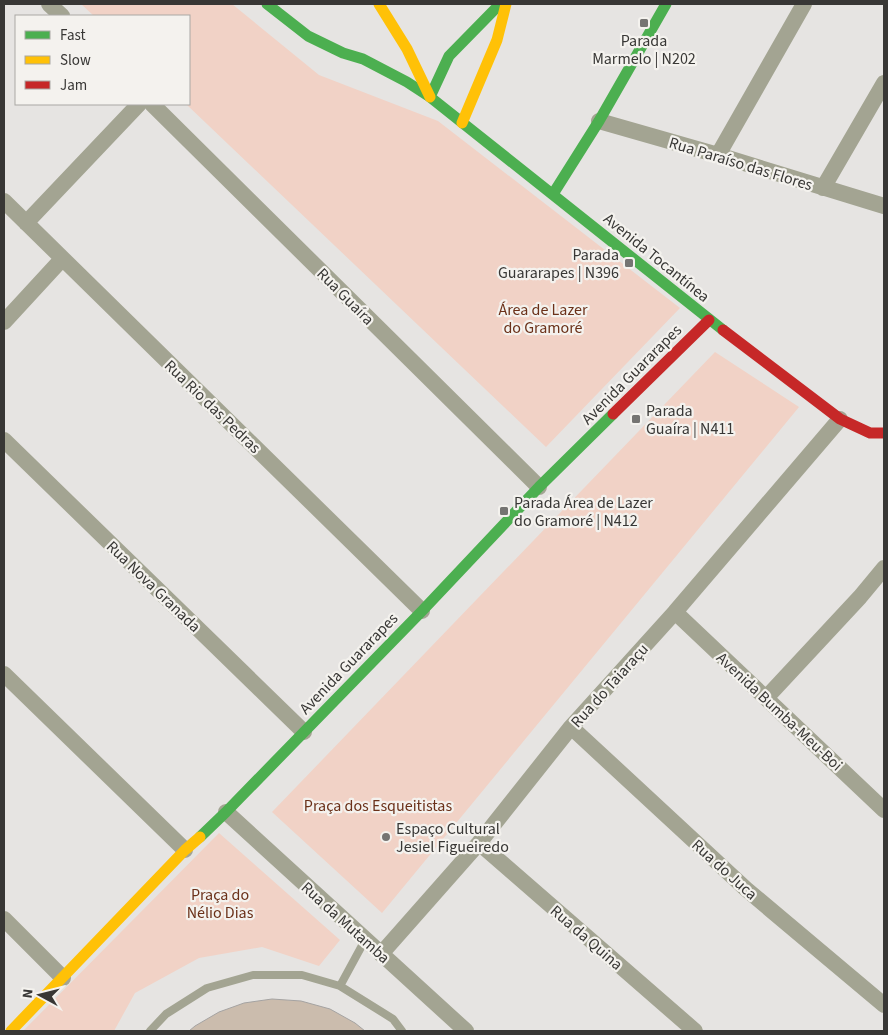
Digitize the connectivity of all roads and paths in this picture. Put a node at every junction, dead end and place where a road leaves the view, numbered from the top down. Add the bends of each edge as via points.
1 (49, 4) edge
2 (267, 4) edge
3 (379, 4) edge
4 (500, 4) edge
5 (506, 4) edge
6 (666, 4) edge
7 (804, 4) edge
8 (61, 15) edge
9 (884, 84) edge
10 (430, 97) junction
11 (138, 105) edge
12 (153, 105) edge
13 (599, 121) junction
14 (462, 123) junction
15 (718, 155) junction
16 (823, 188) junction
17 (553, 194) junction
18 (4, 201) edge
19 (884, 206) edge
20 (26, 223) junction
21 (62, 259) junction
22 (709, 320) junction
23 (4, 322) edge
24 (840, 419) junction
25 (877, 433) edge
26 (4, 440) edge
27 (884, 446) edge
28 (539, 487) junction
29 (884, 568) edge
30 (422, 611) junction
31 (675, 612) junction
32 (4, 674) edge
33 (766, 698) junction
34 (571, 728) junction
35 (304, 732) junction
36 (884, 810) edge
37 (226, 812) junction
38 (479, 843) junction
39 (185, 850) junction
40 (4, 919) edge
41 (365, 940) junction
42 (381, 954) junction
43 (63, 978) junction
44 (340, 986) junction
45 (884, 1005) edge
46 (11, 1031) edge
47 (150, 1031) edge
48 (402, 1031) edge
49 (466, 1031) edge
50 (695, 1031) edge

1 - 8 street
2 - 10 street, Avenida Tocantínea via 308,36 363,59
3 - 10 street, Avenida Tocantínea via 407,48
4 - 10 street via 449,56
5 - 14 street via 497,40
6 - 13 street
7 - 15 street
9 - 16 street
10 - 14 street, Avenida Tocantínea
11 - 20 street
12 - 28 street, Rua Guaíra
13 - 15 street, Rua Paraíso das Flores
13 - 17 street
14 - 17 street, Avenida Tocantínea
15 - 16 street, Rua Paraíso das Flores
16 - 19 street, Rua Paraíso das Flores
17 - 22 street, Avenida Tocantínea
18 - 20 street, Rua Rio das Pedras
20 - 21 street, Rua Rio das Pedras
21 - 23 street
21 - 30 street, Rua Rio das Pedras
22 - 24 street, Avenida Tocantínea
22 - 28 street, Avenida Guararapes
24 - 25 street, Avenida Tocantínea
24 - 31 street, Rua do Taiaraçu
25 - 27 street
26 - 35 street, Rua Nova Granada
28 - 30 street, Avenida Guararapes
29 - 33 street
30 - 35 street, Avenida Guararapes
31 - 33 street, Avenida Bumba-Meu-Boi
31 - 34 street, Rua do Taiaraçu
32 - 39 street
33 - 36 street, Avenida Bumba-Meu-Boi
34 - 38 street, Rua do Taiaraçu
34 - 45 street, Rua do Juca via 746,889
35 - 37 street, Avenida Guararapes
37 - 39 street, Avenida Guararapes
37 - 41 street, Rua da Mutamba
38 - 42 street, Rua do Taiaraçu
38 - 50 street, Rua da Quina
39 - 43 street, Avenida Guararapes
40 - 43 street
41 - 42 street, Rua da Mutamba
41 - 44 lane
42 - 49 street, Rua da Mutamba
43 - 46 street, Avenida Guararapes
44 - 47 lane via 302,975 253,975 207,988 166,1014
44 - 48 lane via 393,1019

